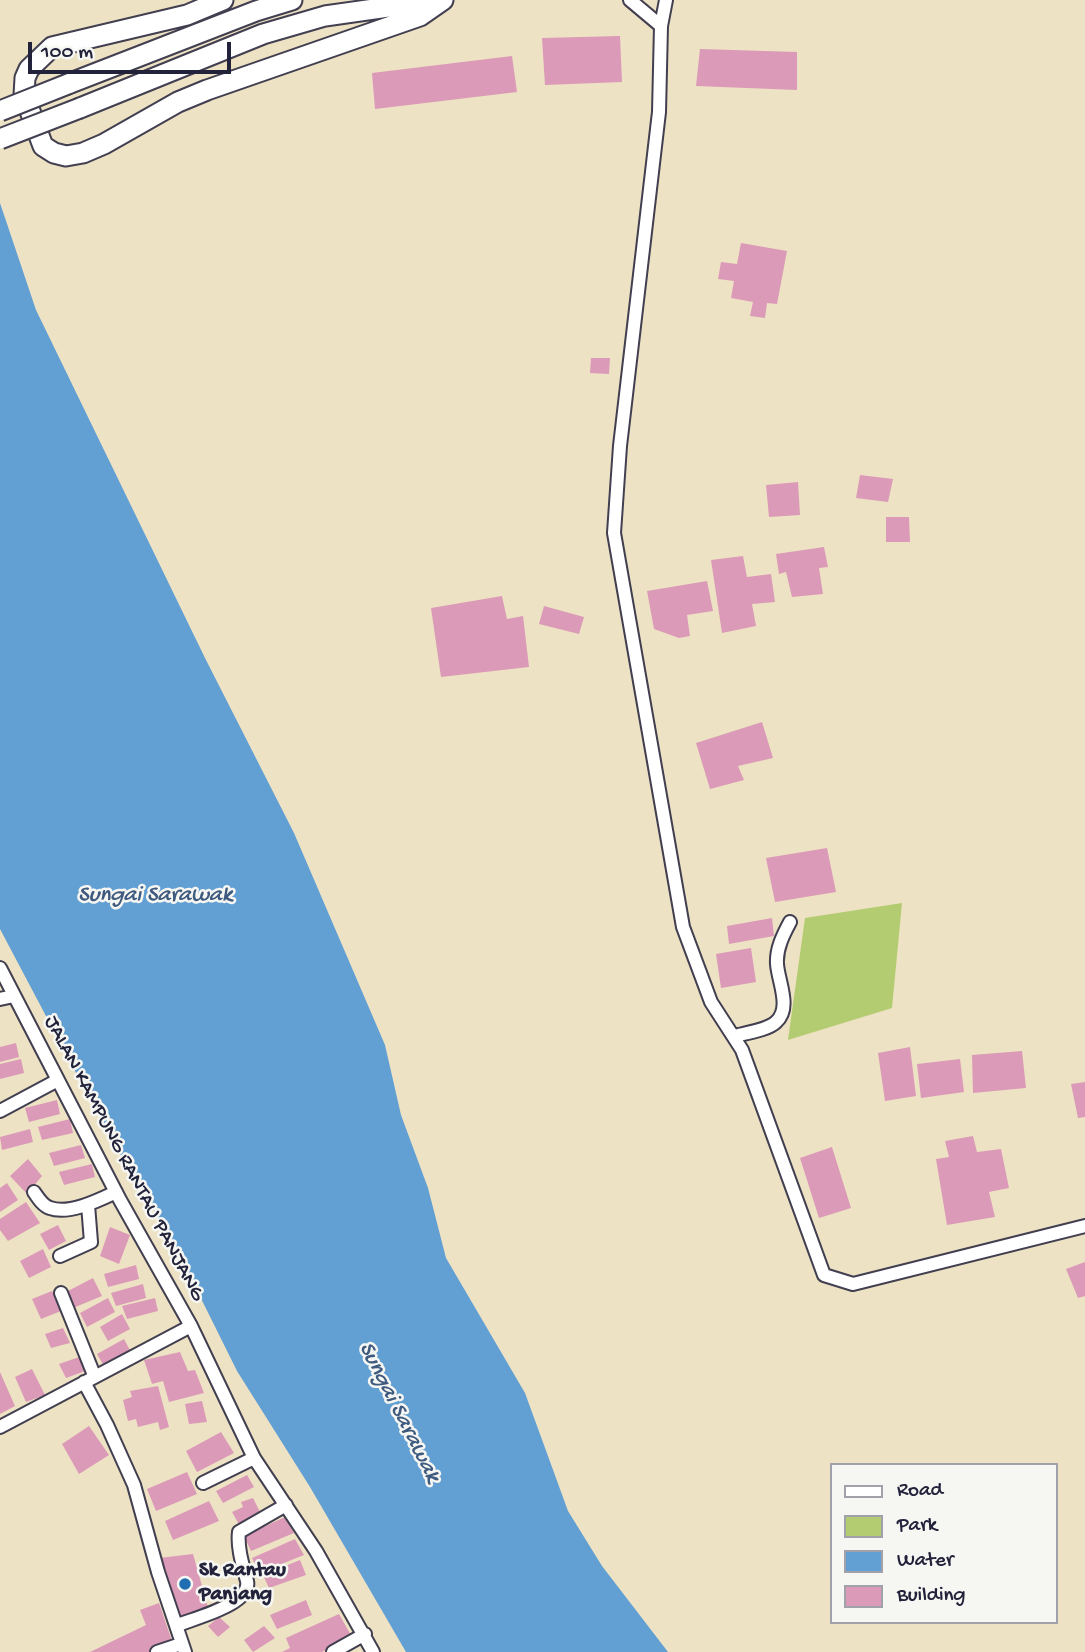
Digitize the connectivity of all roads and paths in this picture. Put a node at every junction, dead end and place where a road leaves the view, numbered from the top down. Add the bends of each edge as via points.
1 (223, 0) edge
2 (292, 0) edge
3 (437, 0) edge
4 (443, 0) edge
5 (630, 0) edge
6 (666, 0) edge
7 (661, 26) junction
8 (0, 111) edge
9 (0, 139) edge
10 (790, 922) dead end
11 (0, 968) edge
12 (14, 996) junction
13 (0, 999) edge
14 (734, 1036) junction
15 (58, 1080) junction
16 (0, 1111) edge
17 (34, 1192) dead end
18 (116, 1192) junction
19 (88, 1205) junction
20 (1085, 1226) edge
21 (60, 1256) dead end
22 (61, 1293) dead end
23 (191, 1326) junction
24 (89, 1379) junction
25 (0, 1427) edge
26 (254, 1458) junction
27 (203, 1483) dead end
28 (286, 1506) junction
29 (178, 1625) junction
30 (365, 1634) junction
31 (183, 1648) edge
32 (157, 1652) edge
33 (333, 1652) edge
34 (373, 1652) edge

1 - 4 highway via 187,15 52,47 39,56 25,78 24,95 43,146 54,153 83,153 177,102 420,16
2 - 8 highway, bridge
3 - 9 highway, bridge via 325,16 263,34
5 - 7 street
6 - 7 street
7 - 14 street via 659,112 614,533 682,927 711,1002
10 - 14 street via 777,962 784,1001 781,1016 775,1024
11 - 12 street, JALAN KAMPUNG RANTAU PANJANG
12 - 13 street
12 - 15 street, JALAN KAMPUNG RANTAU PANJANG
14 - 20 street via 824,1275 853,1284
15 - 16 street
15 - 18 street, JALAN KAMPUNG RANTAU PANJANG
17 - 19 street via 51,1209
18 - 19 street
18 - 23 street, JALAN KAMPUNG RANTAU PANJANG
19 - 21 street via 91,1242
22 - 24 street
23 - 24 street, JALAN KAMPUNG RANTAU PANJANG
23 - 26 street
24 - 25 street, JALAN KAMPUNG RANTAU PANJANG
24 - 29 street via 134,1485
26 - 27 street
26 - 28 street
28 - 29 street via 239,1532 248,1584 245,1594 231,1605
28 - 30 street
29 - 31 street
30 - 33 street
30 - 34 street
31 - 32 street

